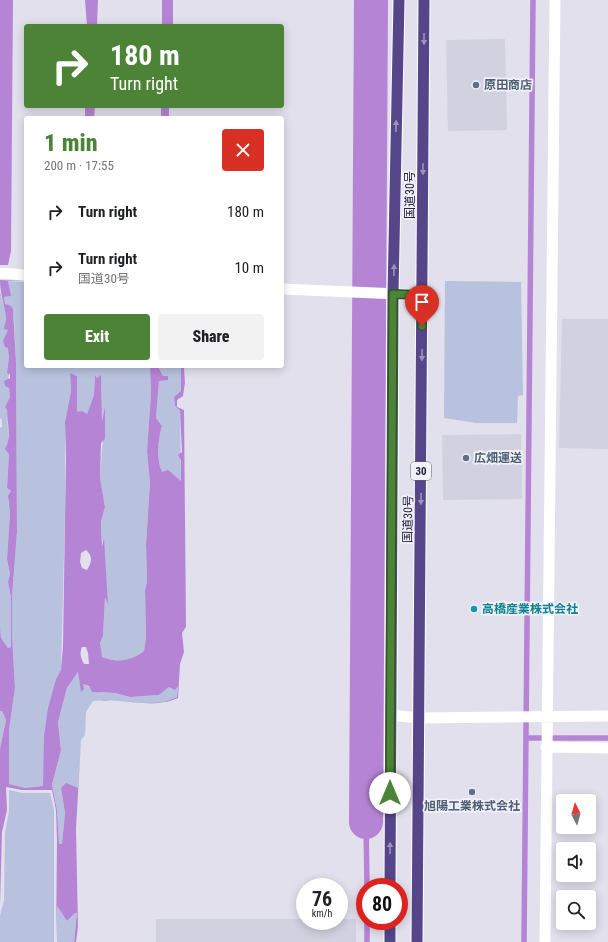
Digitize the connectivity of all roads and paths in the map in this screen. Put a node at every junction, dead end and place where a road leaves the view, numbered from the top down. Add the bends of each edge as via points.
1 (399, 0) edge
2 (424, 0) edge
3 (555, 0) edge
4 (0, 273) edge
5 (24, 275) edge
6 (284, 288) edge
7 (393, 294) junction
8 (422, 295) junction
9 (390, 715) junction
10 (608, 716) edge
11 (419, 718) junction
12 (547, 721) junction
13 (546, 744) junction
14 (608, 748) edge
15 (390, 878) edge
16 (390, 930) edge
17 (390, 942) edge
18 (417, 942) edge
19 (545, 942) edge

7 -> 1 highway, 国道30号
2 -> 8 highway, 国道30号 / 30
3 - 12 street
4 - 5 street
6 - 7 street
7 - 8 street
7 - 9 highway, 国道30号
8 -> 11 highway, 国道30号 / 30
9 - 11 street
15 -> 9 highway, 国道30号
10 - 12 street
11 - 12 street via 534,716
11 - 18 highway, 国道30号 / 30
12 - 13 street
13 - 14 street
13 - 19 street
16 - 17 highway

